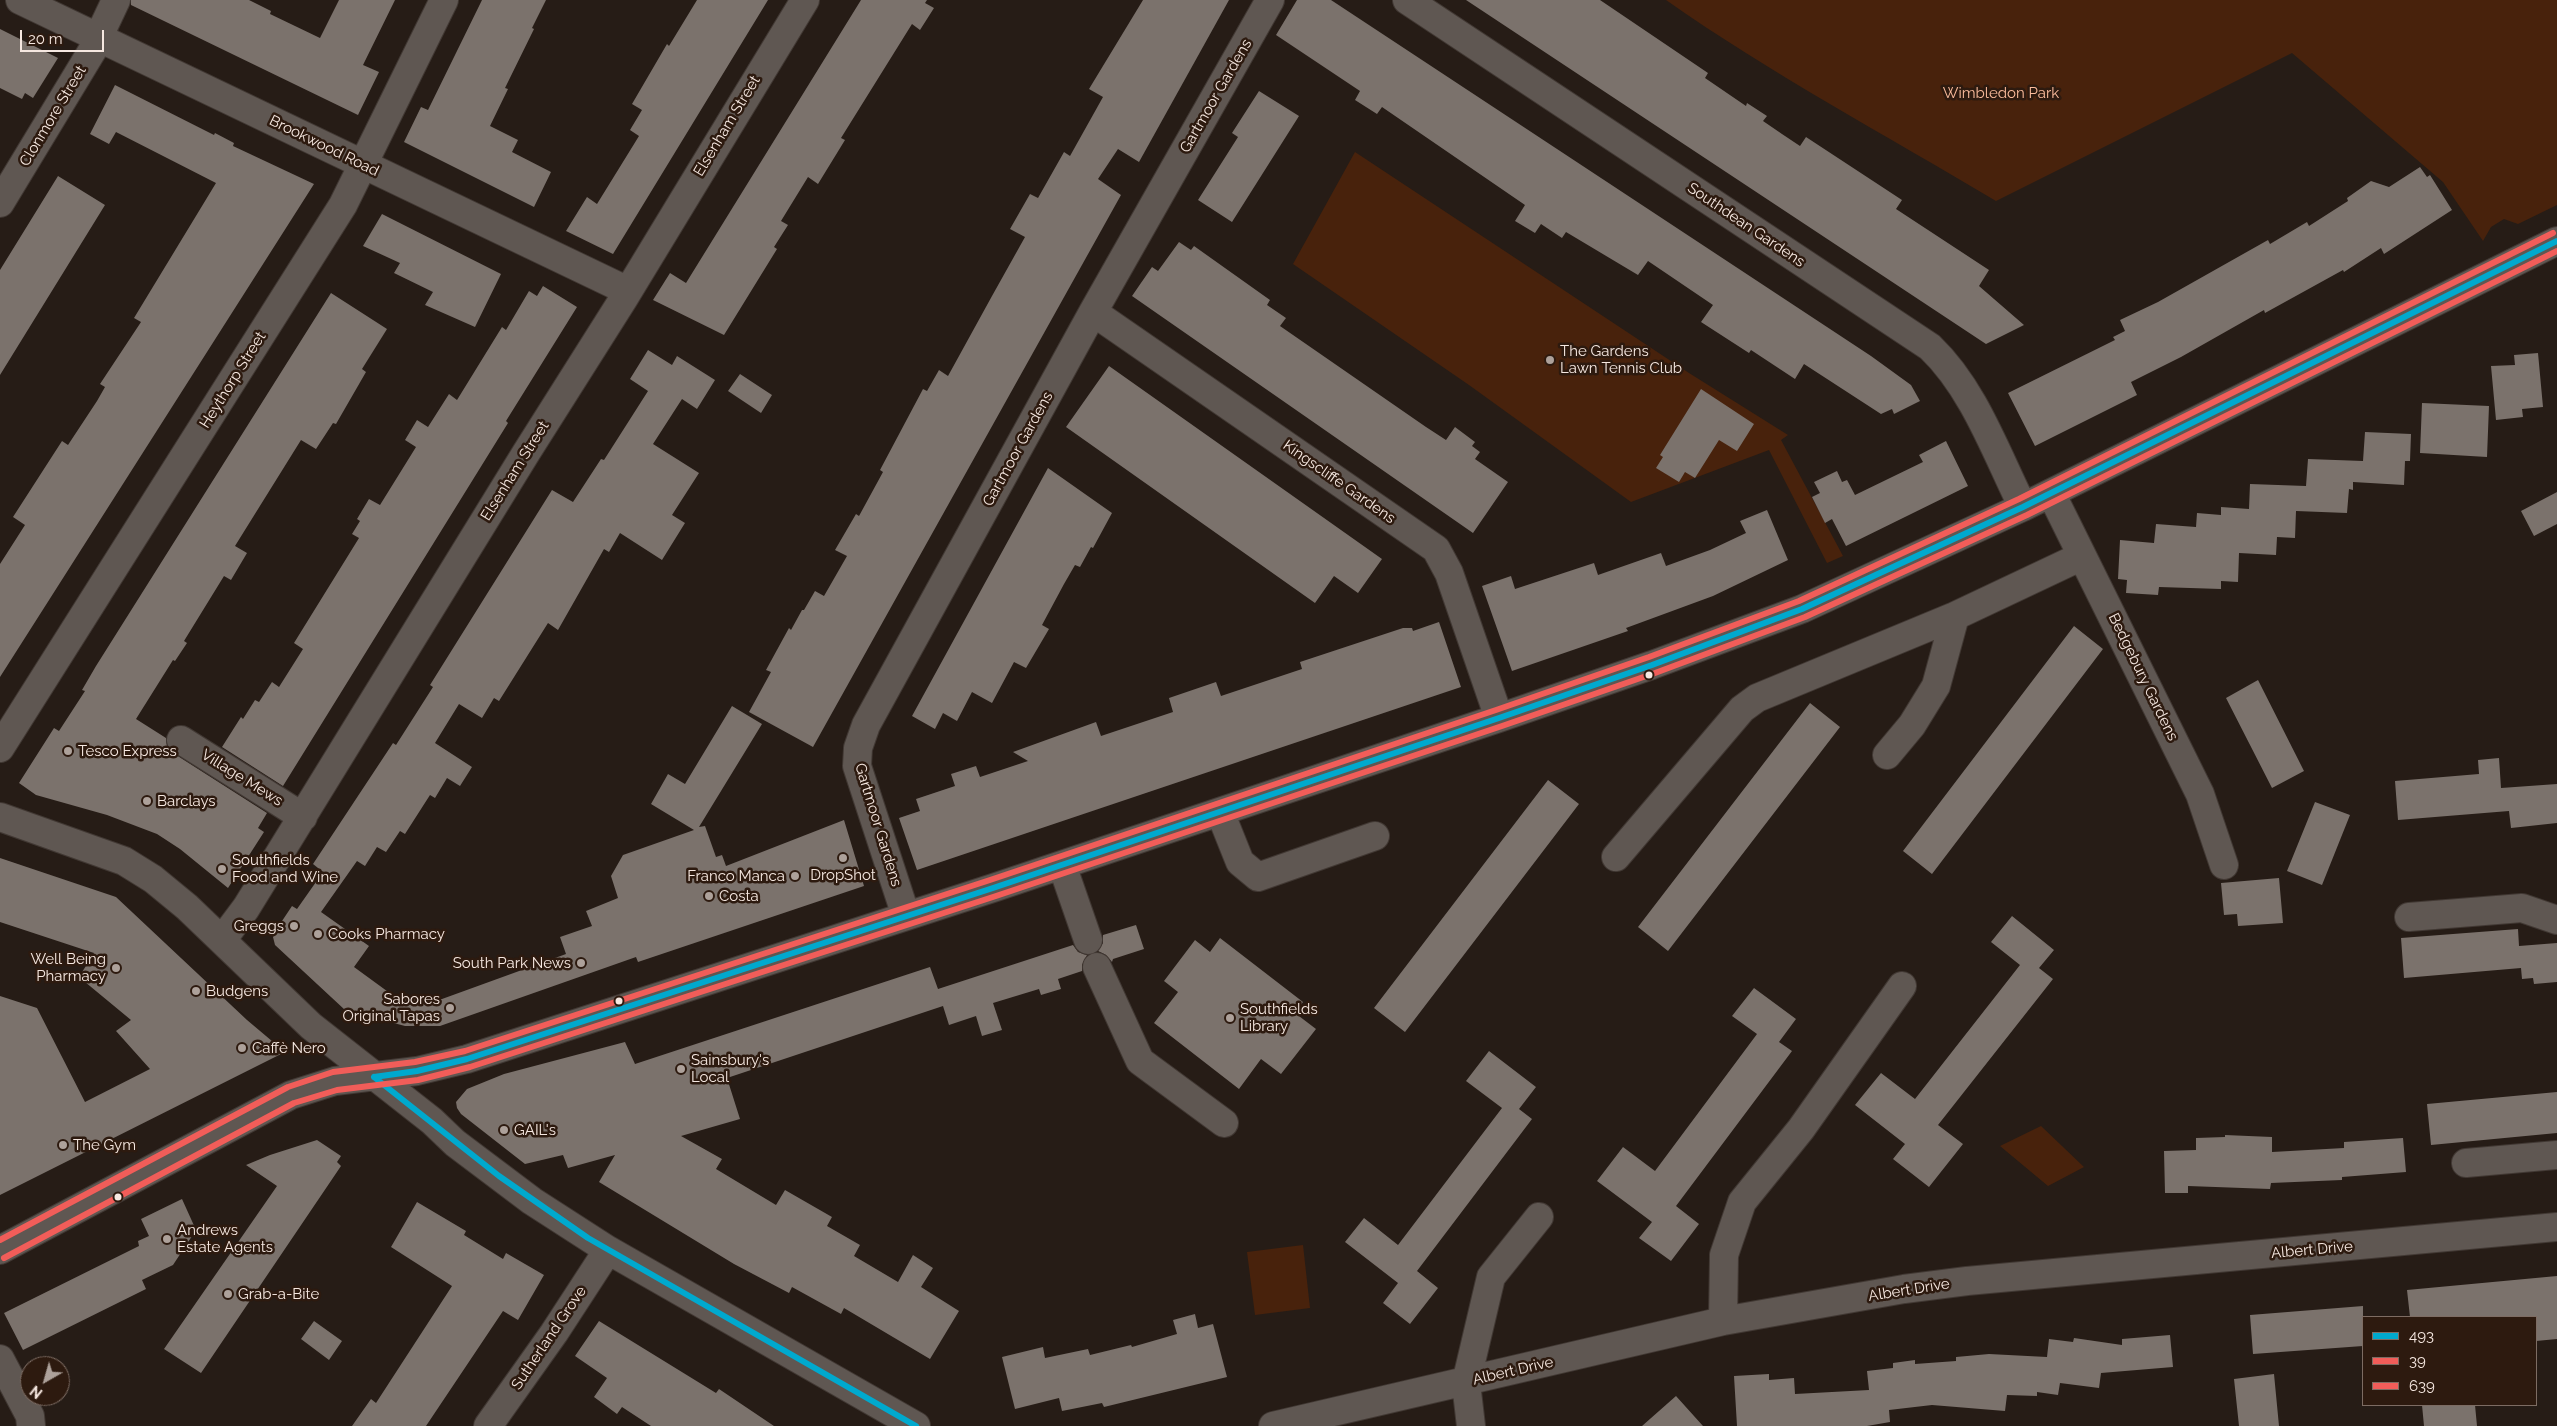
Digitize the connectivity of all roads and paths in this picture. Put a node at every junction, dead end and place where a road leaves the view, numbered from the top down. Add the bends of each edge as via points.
1 (20, 0) edge
2 (116, 0) edge
3 (444, 0) edge
4 (805, 0) edge
5 (1270, 0) edge
6 (1407, 0) edge
7 (98, 38) junction
8 (363, 166) junction
9 (0, 203) edge
10 (2555, 248) edge
11 (628, 291) junction
12 (1093, 312) junction
13 (2051, 494) junction
14 (2023, 507) junction
15 (2082, 556) junction
16 (1955, 616) junction
17 (1500, 718) junction
18 (181, 740) dead end
19 (0, 748) edge
20 (1887, 755) dead end
21 (1220, 812) junction
22 (303, 816) junction
23 (0, 817) edge
24 (1375, 836) dead end
25 (1616, 857) dead end
26 (1062, 865) junction
27 (2224, 865) dead end
28 (906, 916) junction
29 (2409, 917) dead end
30 (2557, 920) edge
31 (222, 940) junction
32 (1088, 940) dead end
33 (1096, 967) dead end
34 (1902, 986) dead end
35 (374, 1077) junction
36 (1224, 1123) dead end
37 (2557, 1155) edge
38 (2466, 1163) dead end
39 (1539, 1217) dead end
40 (2557, 1227) edge
41 (1, 1249) edge
42 (608, 1250) junction
43 (1723, 1321) junction
44 (0, 1359) edge
45 (1466, 1383) junction
46 (31, 1426) edge
47 (488, 1426) edge
48 (916, 1426) edge
49 (1273, 1426) edge
50 (1472, 1426) edge

1 - 7 street, Brookwood Road
2 - 7 street, Clonmore Street
3 - 8 street, Heythorp Street
4 - 11 street, Elsenham Street
5 - 12 street, Gartmoor Gardens
6 - 14 street, Southdean Gardens via 1930,347 1946,362 1962,386
7 - 8 street, Brookwood Road
7 - 9 street, Clonmore Street
8 - 11 street, Brookwood Road
8 - 19 street, Heythorp Street via 343,206
10 - 13 street
11 - 22 street, Elsenham Street
12 - 17 street, Kingscliffe Gardens via 1436,549 1449,573
12 - 28 street, Gartmoor Gardens via 866,724 858,748 857,766
13 - 14 street
13 - 15 street, Bedgebury Gardens
14 - 17 street via 1802,610
15 - 16 street
15 - 27 street, Bedgebury Gardens via 2200,794
16 - 20 street via 1936,686 1912,725
16 - 25 street via 1757,698 1742,710
17 - 21 street
18 - 22 street, Village Mews
21 - 24 street via 1240,862 1258,877
21 - 26 street
22 - 31 street, Elsenham Street via 246,908
23 - 31 street via 124,861 153,879
26 - 28 street
26 - 32 street
28 - 35 street via 466,1058 417,1071
29 - 30 street via 2522,908
31 - 35 street via 311,1026
33 - 36 street via 1140,1061
34 - 43 street via 1801,1129 1742,1202 1724,1255
35 - 41 street via 320,1084 284,1098
35 - 42 street via 499,1176
37 - 38 street
39 - 45 street via 1491,1277
40 - 43 street, Albert Drive via 1967,1280
42 - 47 street, Sutherland Grove
42 - 48 street
43 - 45 street, Albert Drive
44 - 46 street via 30,1416
45 - 49 street, Albert Drive
45 - 50 street

